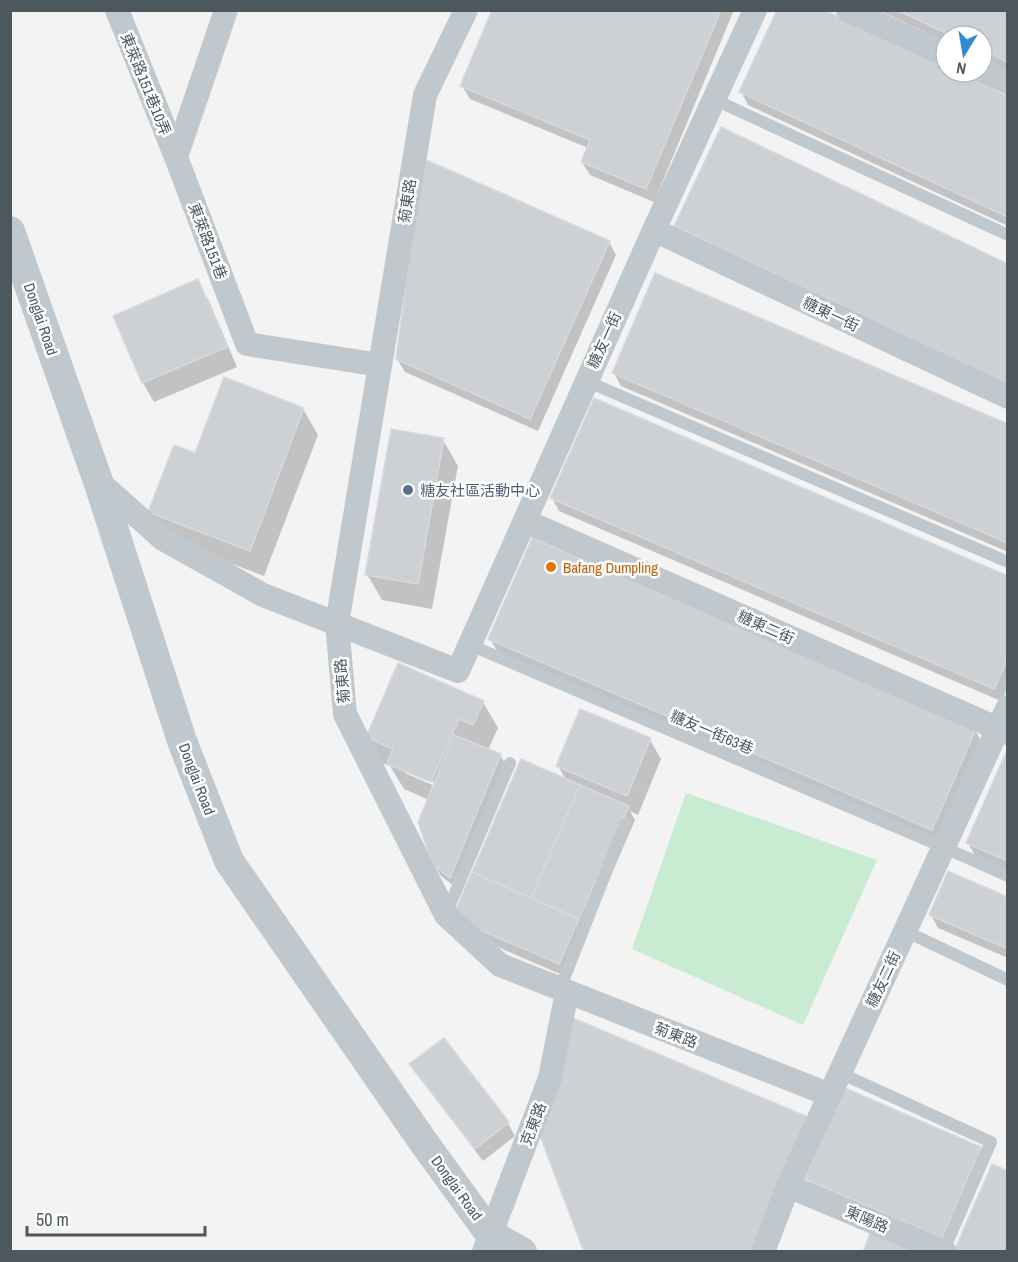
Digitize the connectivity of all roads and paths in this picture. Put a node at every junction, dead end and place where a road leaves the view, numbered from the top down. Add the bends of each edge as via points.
1 (117, 10) edge
2 (226, 10) edge
3 (465, 10) edge
4 (755, 10) edge
5 (848, 10) edge
6 (934, 49) edge
7 (994, 76) edge
8 (1008, 82) edge
9 (713, 99) junction
10 (176, 157) junction
11 (654, 230) junction
12 (10, 231) edge
13 (1008, 235) edge
14 (380, 365) junction
15 (586, 381) junction
16 (1008, 397) edge
17 (98, 481) junction
18 (525, 521) junction
19 (1008, 562) edge
20 (337, 624) junction
21 (470, 645) junction
22 (1004, 723) edge
23 (510, 762) dead end
24 (625, 824) dead end
25 (943, 847) junction
26 (1008, 876) edge
27 (446, 915) junction
28 (905, 931) junction
29 (1008, 980) edge
30 (563, 990) junction
31 (840, 1073) junction
32 (830, 1095) junction
33 (788, 1186) junction
34 (487, 1243) edge
35 (522, 1251) edge
36 (763, 1251) edge
37 (944, 1251) edge

1 - 10 street, 東萊路151巷10弄
2 - 10 street
3 - 14 street, 菊東路 via 425,95
4 - 9 street, 糖友一街
5 - 6 street
7 - 8 street
9 - 11 street, 糖友一街
9 - 13 lane
10 - 14 street, 東萊路151巷 via 247,344
11 - 15 street, 糖友一街
11 - 16 street, 糖東一街
12 - 17 street, Donglai Road
14 - 20 street, 菊東路
15 - 18 street, 糖友一街
15 - 19 lane
17 - 20 street via 163,538 263,595
17 - 34 street, Donglai Road via 182,741 229,861 415,1131
18 - 21 street, 糖友一街
18 - 22 street, 糖東二街
20 - 21 street, 糖友一街 via 458,671
20 - 27 street, 菊東路 via 345,714
21 - 25 lane, 糖友一街63巷
22 - 25 street, 糖友二街
23 - 27 lane
24 - 30 lane
25 - 26 lane, 糖友一街63巷
25 - 28 street, 糖友二街
27 - 30 street, 菊東路 via 500,965
28 - 29 lane
28 - 31 street, 糖友二街
30 - 32 street, 菊東路
30 - 34 street, 克東路 via 550,1078
31 - 32 street, 糖友二街
31 - 37 lane via 991,1142
32 - 33 street, 糖友二街
33 - 36 street, 糖友二街
33 - 37 street, 東陽路
34 - 35 street, Donglai Road

